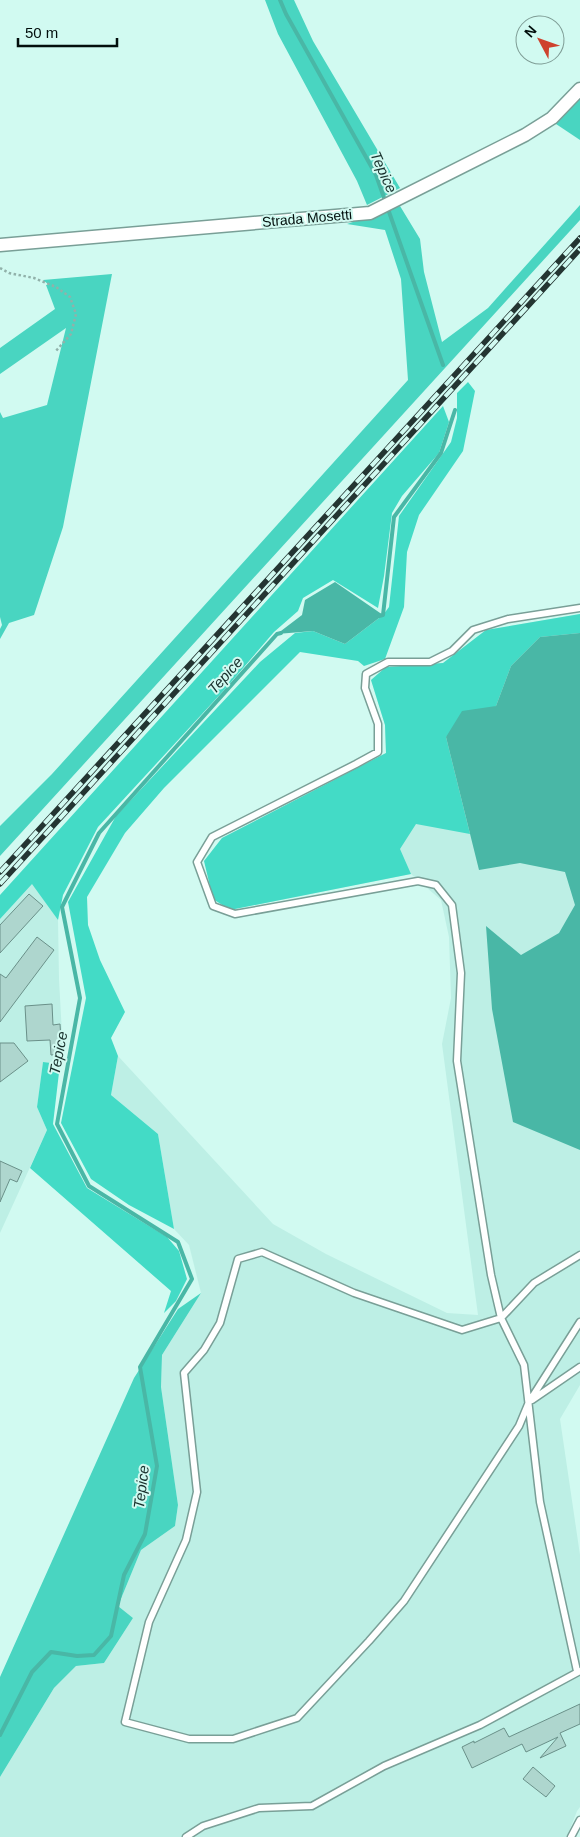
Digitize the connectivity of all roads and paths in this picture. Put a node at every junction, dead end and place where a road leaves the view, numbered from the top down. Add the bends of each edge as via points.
1 (580, 89) edge
2 (0, 245) edge
3 (0, 268) edge
4 (55, 352) dead end
5 (580, 608) edge
6 (580, 1255) edge
7 (501, 1318) junction
8 (580, 1322) edge
9 (580, 1367) edge
10 (529, 1402) junction
11 (579, 1671) edge
12 (580, 1820) edge
13 (186, 1837) edge
14 (571, 1837) edge

1 - 2 street, Strada Mosetti via 552,118 525,135 370,213
3 - 4 path via 42,281 70,297 76,314 71,334
5 - 7 lane via 508,619 473,630 452,650 430,662 388,662 366,674 365,688 378,724 378,752 212,837 197,862 213,906 235,914 418,881 436,884 452,905 461,973 457,1061 491,1275
6 - 7 lane via 534,1283
7 - 10 lane via 524,1365
7 - 10 lane via 462,1330 354,1293 262,1252 238,1259 220,1324 184,1373 197,1492 186,1540 149,1622 125,1722 189,1738 233,1739 297,1718 404,1601 519,1426
8 - 10 lane
9 - 10 lane
10 - 11 lane via 540,1502
11 - 13 lane via 480,1725 384,1766 312,1806 259,1808 202,1826
12 - 14 lane

